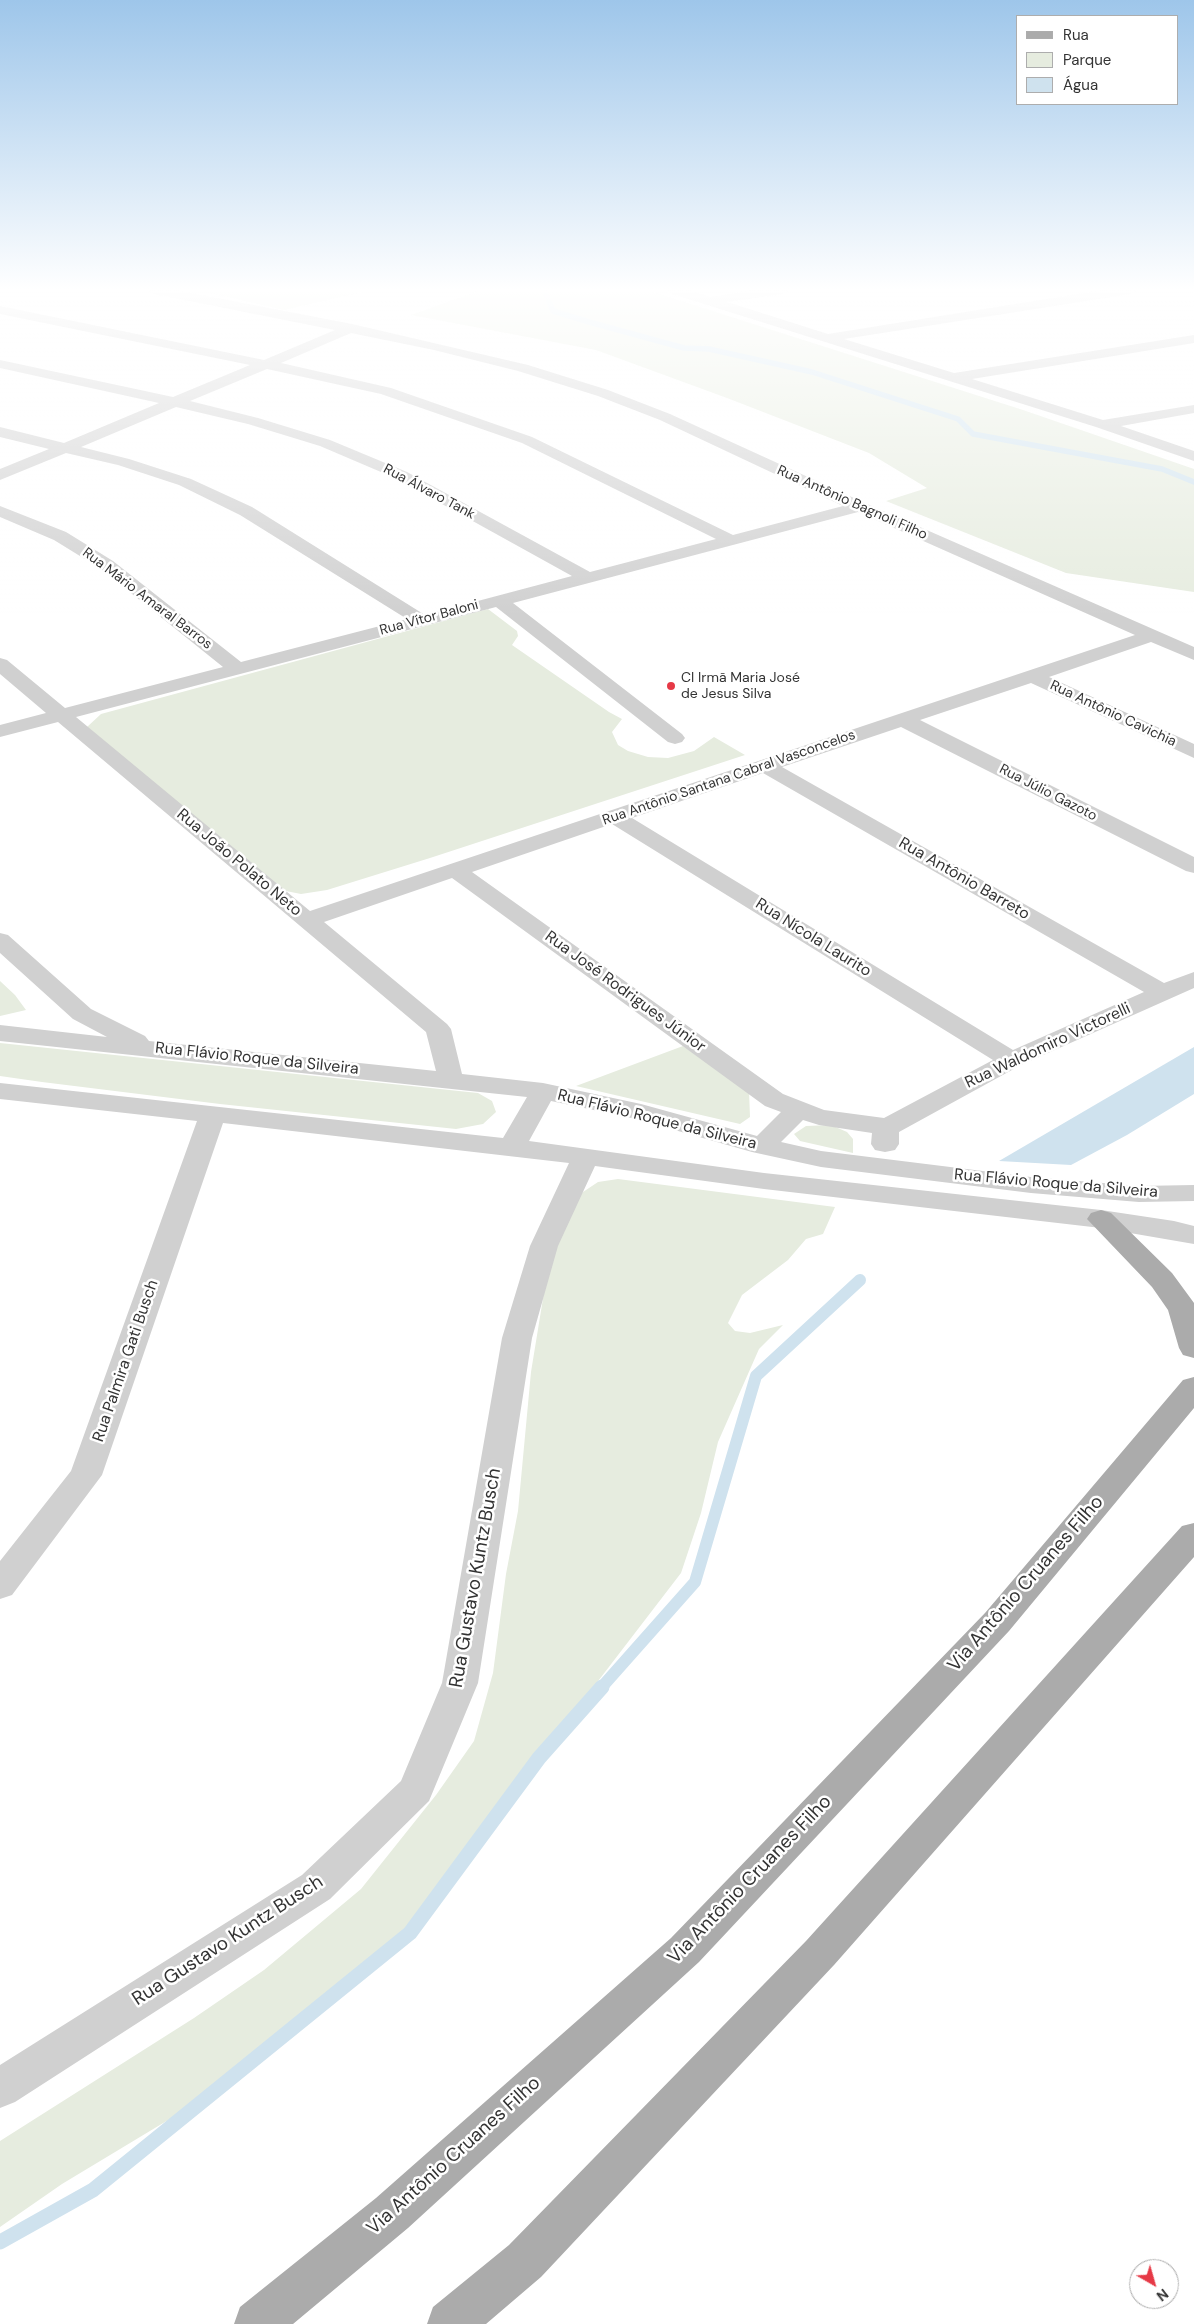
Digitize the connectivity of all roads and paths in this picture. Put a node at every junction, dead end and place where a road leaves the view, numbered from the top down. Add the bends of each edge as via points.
1 (159, 398) edge
2 (184, 398) edge
3 (409, 398) edge
4 (616, 398) edge
5 (1018, 398) edge
6 (175, 402) junction
7 (1194, 409) edge
8 (1102, 424) junction
9 (0, 432) edge
10 (67, 447) junction
11 (1194, 456) edge
12 (0, 475) edge
13 (860, 507) junction
14 (0, 511) edge
15 (730, 540) junction
16 (586, 578) junction
17 (498, 600) junction
18 (422, 620) junction
19 (1152, 636) junction
20 (1194, 654) edge
21 (0, 664) edge
22 (236, 668) junction
23 (1032, 676) junction
24 (60, 714) junction
25 (902, 719) junction
26 (0, 731) edge
27 (675, 738) dead end
28 (1194, 752) edge
29 (764, 766) junction
30 (614, 816) junction
31 (1194, 866) edge
32 (456, 870) junction
33 (306, 920) junction
34 (0, 940) edge
35 (1194, 979) edge
36 (1163, 993) junction
37 (0, 1033) edge
38 (151, 1048) junction
39 (1012, 1060) junction
40 (451, 1080) junction
41 (0, 1091) edge
42 (543, 1091) junction
43 (798, 1110) junction
44 (213, 1114) junction
45 (888, 1127) junction
46 (762, 1146) junction
47 (512, 1147) junction
48 (585, 1158) junction
49 (886, 1167) junction
50 (1194, 1193) edge
51 (1101, 1219) junction
52 (1194, 1236) edge
53 (1194, 1348) edge
54 (1194, 1387) edge
55 (1194, 1535) edge
56 (0, 1586) edge
57 (3, 2082) edge
58 (256, 2324) edge
59 (450, 2324) edge

1 - 6 street, Rua Álvaro Tank
2 - 6 street
3 - 15 street via 527,440
4 - 13 street, Rua Antônio Bagnoli Filho via 665,417
5 - 8 street
6 - 10 street
6 - 16 street, Rua Álvaro Tank via 325,443 401,475
7 - 8 street
8 - 11 street
9 - 10 street
10 - 12 street
10 - 18 street via 185,482 246,511
13 - 15 street, Rua Vítor Baloni
13 - 19 street, Rua Antônio Bagnoli Filho
14 - 22 street, Rua Mário Amaral Barros via 60,536 107,565
15 - 16 street, Rua Vítor Baloni
16 - 17 street, Rua Vítor Baloni
17 - 18 street, Rua Vítor Baloni
17 - 27 street
18 - 22 street, Rua Vítor Baloni
19 - 20 street, Rua Antônio Bagnoli Filho
19 - 23 street, Rua Antônio Santana Cabral Vasconcelos
21 - 24 street, Rua João Polato Neto
22 - 24 street, Rua Vítor Baloni
23 - 25 street, Rua Antônio Santana Cabral Vasconcelos
23 - 28 street, Rua Antônio Cavichia
24 - 26 street, Rua Vítor Baloni
24 - 33 street, Rua João Polato Neto
25 - 29 street, Rua Antônio Santana Cabral Vasconcelos
25 - 31 street, Rua Júlio Gazoto
29 - 30 street, Rua Antônio Santana Cabral Vasconcelos
29 - 36 street, Rua Antônio Barreto
30 - 32 street, Rua Antônio Santana Cabral Vasconcelos
30 - 39 street, Rua Nícola Laurito
32 - 33 street, Rua Antônio Santana Cabral Vasconcelos
32 - 43 street, Rua José Rodrigues Júnior via 774,1100
33 - 40 street, Rua João Polato Neto via 438,1030
34 - 38 street via 82,1014
35 - 36 street, Rua Waldomiro Victorelli
36 - 39 street, Rua Waldomiro Victorelli
37 - 38 street, Rua Flávio Roque da Silveira
38 - 40 street, Rua Flávio Roque da Silveira
39 - 45 street, Rua Waldomiro Victorelli
40 - 42 street, Rua Flávio Roque da Silveira
41 - 44 street, Rua Flávio Roque da Silveira
42 - 46 street, Rua Flávio Roque da Silveira via 641,1112
42 - 47 street
43 - 45 street, Rua José Rodrigues Júnior
43 - 46 street
44 - 47 street, Rua Flávio Roque da Silveira
44 - 56 street, Rua Palmira Gati Busch via 86,1475
45 - 49 street via 884,1135
46 - 49 street, Rua Flávio Roque da Silveira via 821,1159
47 - 48 street, Rua Flávio Roque da Silveira
48 - 51 street, Rua Flávio Roque da Silveira
48 - 57 street, Rua Gustavo Kuntz Busch via 544,1246 517,1338 460,1683 416,1790 316,1887
49 - 50 street, Rua Flávio Roque da Silveira via 1041,1186 1139,1194
51 - 52 street, Rua Flávio Roque da Silveira
51 - 53 main road via 1162,1280 1183,1308
54 - 58 main road, Via Antônio Cruanes Filho via 997,1622 685,1950 392,2213
55 - 59 main road via 820,1952 525,2261

